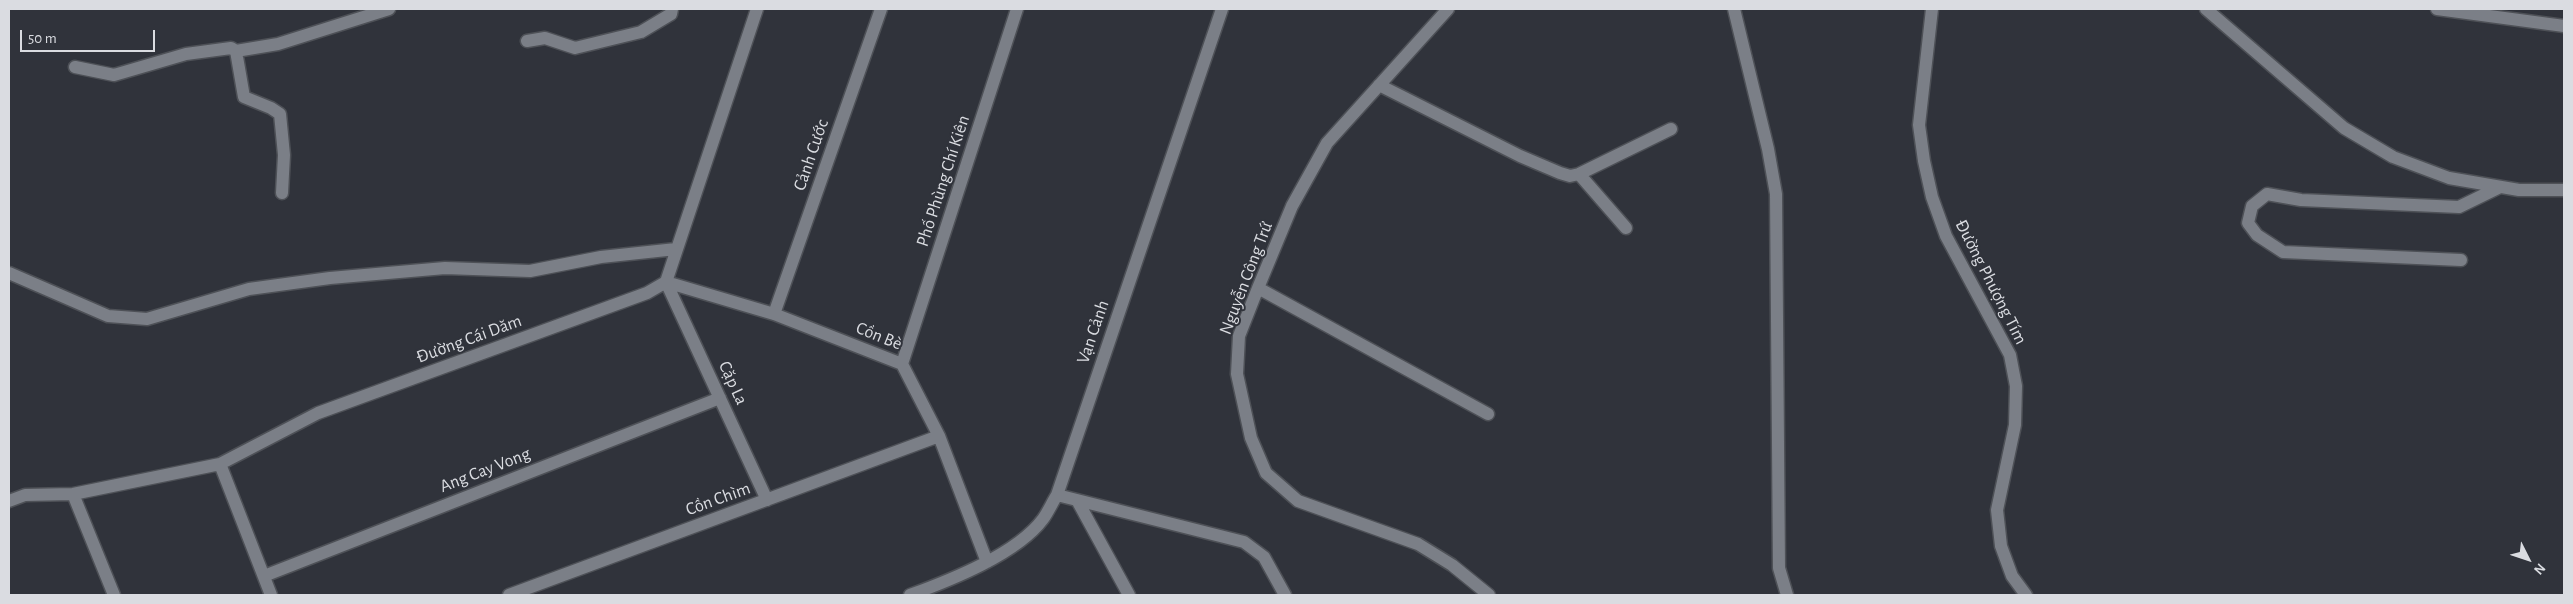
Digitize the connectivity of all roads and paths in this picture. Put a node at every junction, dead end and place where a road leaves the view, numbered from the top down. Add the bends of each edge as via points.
1 (389, 9) edge
2 (672, 9) edge
3 (757, 9) edge
4 (880, 9) edge
5 (1017, 9) edge
6 (1222, 9) edge
7 (1734, 9) edge
8 (1932, 9) edge
9 (2206, 9) edge
10 (2437, 9) edge
11 (1444, 10) edge
12 (2564, 26) edge
13 (527, 41) dead end
14 (236, 51) junction
15 (75, 67) dead end
16 (1379, 86) junction
17 (1671, 129) dead end
18 (1579, 174) junction
19 (2500, 187) junction
20 (2564, 190) edge
21 (282, 193) dead end
22 (1626, 228) dead end
23 (676, 249) junction
24 (2461, 260) dead end
25 (9, 273) edge
26 (666, 282) junction
27 (1258, 288) junction
28 (774, 314) junction
29 (902, 364) junction
30 (720, 398) junction
31 (1488, 414) dead end
32 (939, 436) junction
33 (220, 464) junction
34 (73, 494) junction
35 (1057, 495) junction
36 (767, 500) junction
37 (1077, 500) junction
38 (9, 501) edge
39 (987, 562) junction
40 (264, 576) junction
41 (114, 595) edge
42 (271, 595) edge
43 (509, 595) edge
44 (910, 595) edge
45 (1129, 595) edge
46 (1285, 595) edge
47 (1489, 595) edge
48 (1787, 595) edge
49 (2026, 595) edge

1 - 14 street via 278,44
2 - 13 street via 671,14 642,32 575,48 544,38
3 - 23 street
4 - 28 street, Cảnh Cước
5 - 29 street, Phố Phùng Chí Kiên
6 - 35 street, Vạn Cảnh
7 - 48 street via 1776,194 1779,568
8 - 49 street, Đường Phượng Tím via 1919,125 1924,162 1946,236 2010,355 2016,386 2015,425 1998,510 2001,546 2012,576
9 - 19 street via 2344,128 2393,157 2449,178
10 - 12 street
11 - 16 street, Nguyễn Công Trứ
14 - 15 street via 231,48 186,54 114,75
14 - 21 street via 244,97 280,114 284,155
16 - 18 street via 1544,166 1570,176
16 - 27 street, Nguyễn Công Trứ via 1327,143 1292,206
17 - 18 street
18 - 22 street
19 - 20 street
19 - 24 street via 2459,207 2301,200 2267,194 2252,206 2248,223 2258,235 2283,252
23 - 25 street via 601,257 530,271 445,268 330,278 249,289 147,319 108,316
23 - 26 street
26 - 28 street, Cồn Bè
26 - 30 street, Cặp La
26 - 33 street, Đường Cái Dăm via 647,293 318,413
27 - 31 street
27 - 47 street, Nguyễn Công Trứ via 1240,336 1237,374 1251,438 1266,473 1298,501 1418,544
28 - 29 street, Cồn Bè
29 - 32 street, Cồn Bè
30 - 36 street, Cặp La
30 - 40 street, Ang Cay Vong
32 - 36 street, Cồn Chìm
32 - 39 street, Cồn Bè
33 - 34 street, Đường Cái Dăm
33 - 40 street
34 - 38 street, Đường Cái Dăm via 25,495
34 - 41 street
35 - 37 street
35 - 39 street, Vạn Cảnh via 1043,520
36 - 43 street, Cồn Chìm
37 - 45 street
37 - 46 street via 1244,542 1264,557
39 - 44 street, Vạn Cảnh
40 - 42 street

